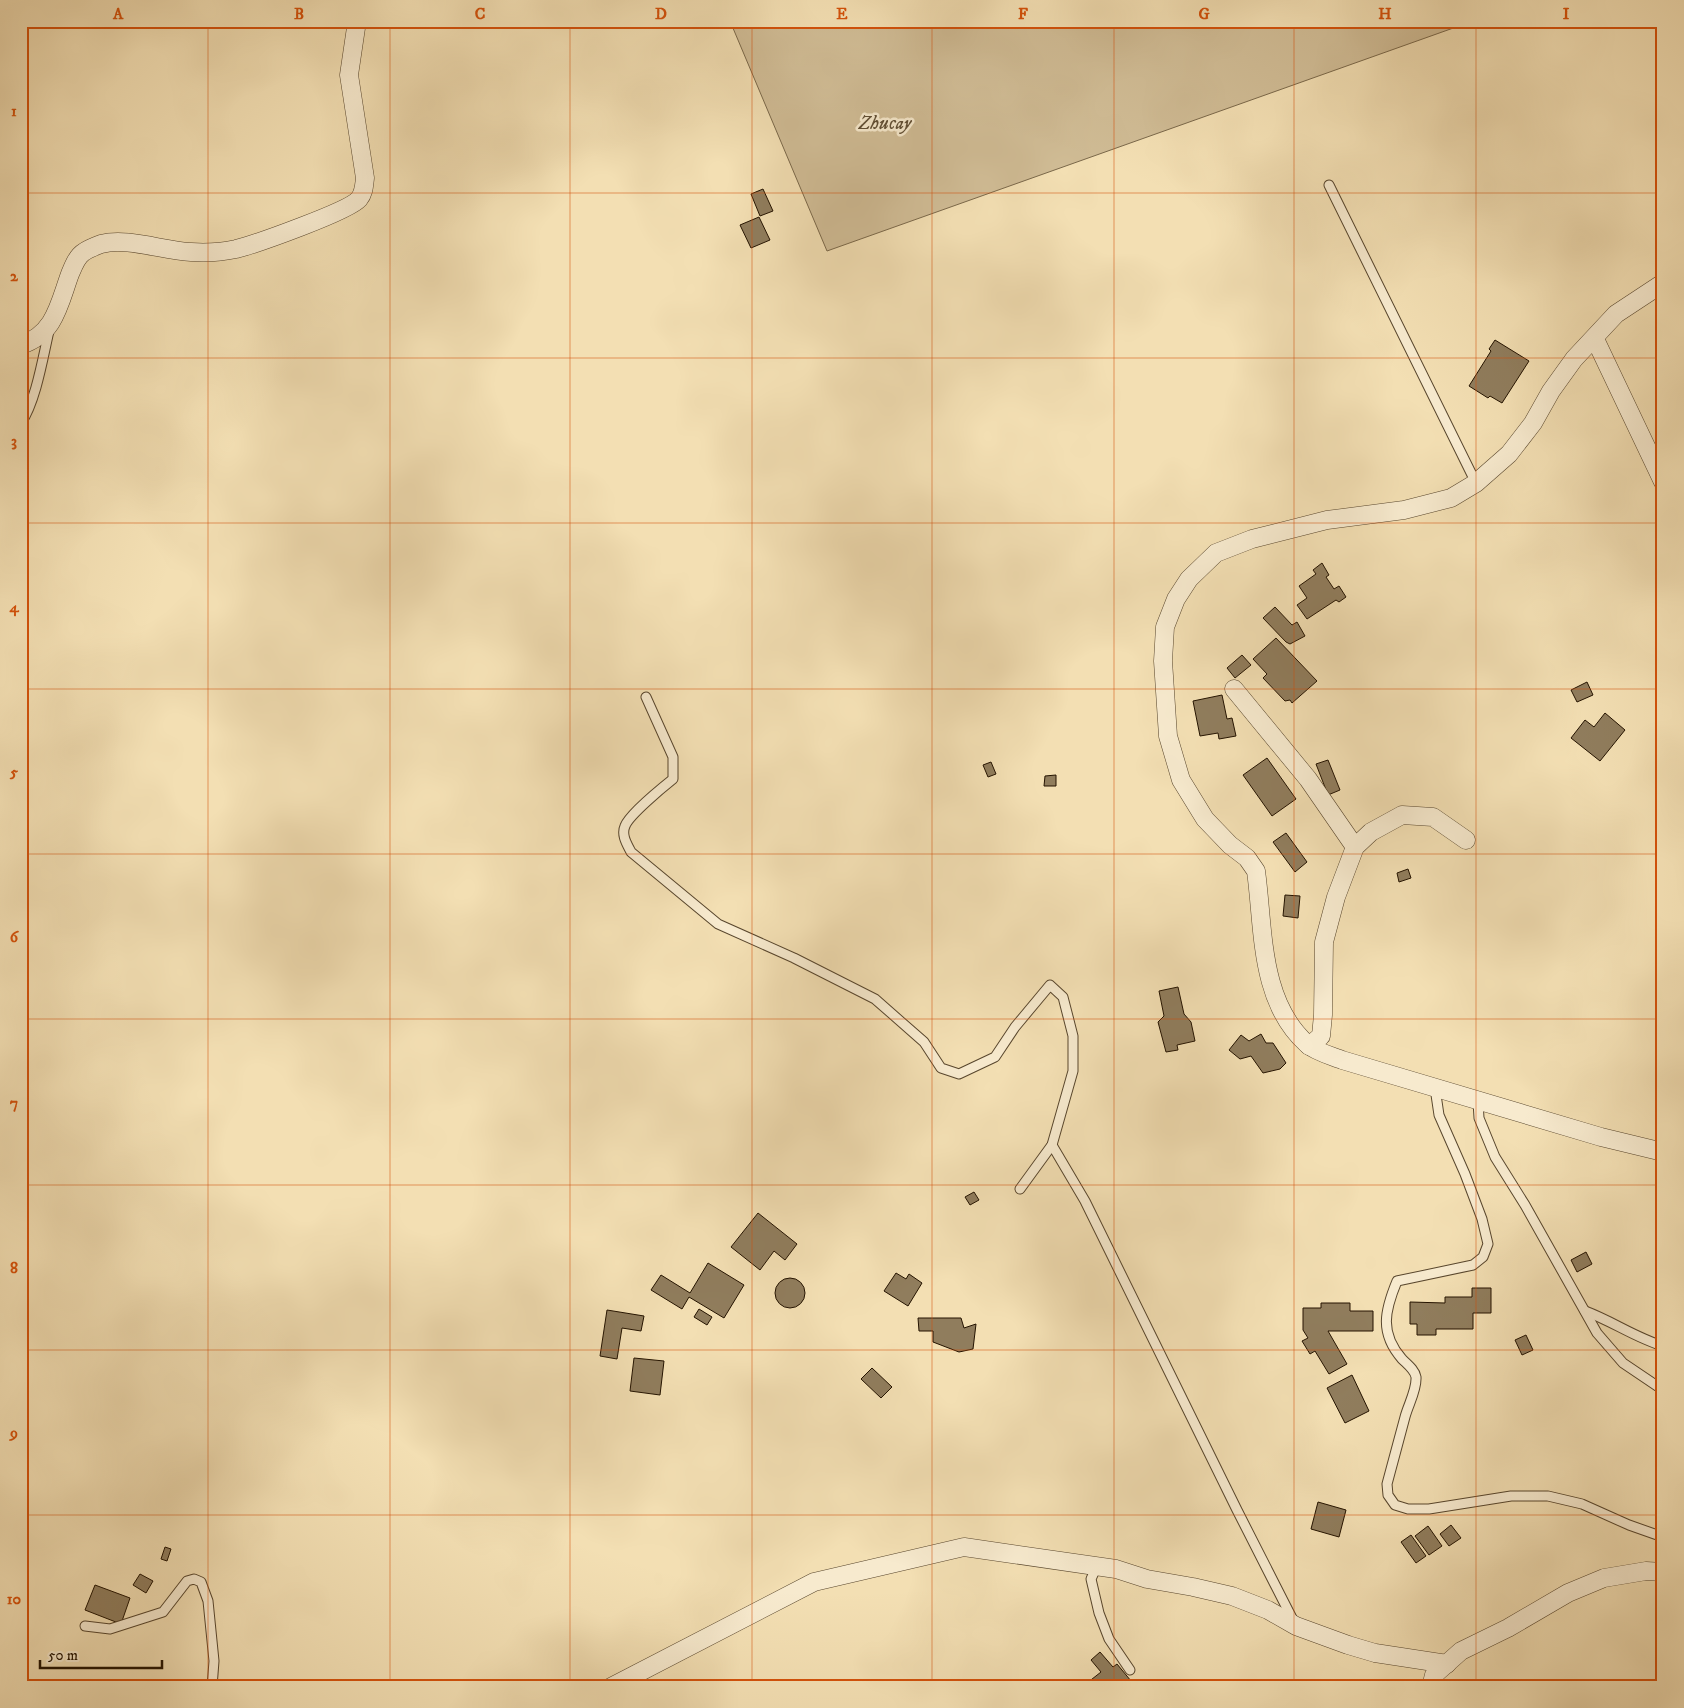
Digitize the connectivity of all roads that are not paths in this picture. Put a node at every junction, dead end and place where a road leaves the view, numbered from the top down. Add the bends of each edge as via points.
1 (357, 21) edge
2 (1329, 185) dead end
3 (1663, 283) edge
4 (50, 326) junction
5 (1595, 339) junction
6 (21, 345) edge
7 (21, 423) edge
8 (1663, 482) edge
9 (1476, 483) junction
10 (1234, 689) dead end
11 (646, 697) dead end
12 (1466, 840) dead end
13 (1355, 847) junction
14 (1309, 1046) junction
15 (1435, 1088) junction
16 (1478, 1101) junction
17 (1052, 1145) junction
18 (1663, 1152) edge
19 (1020, 1189) dead end
20 (1585, 1311) junction
21 (1663, 1346) edge
22 (1663, 1390) edge
23 (1663, 1537) edge
24 (1097, 1566) junction
25 (1663, 1572) edge
26 (85, 1626) dead end
27 (1296, 1626) junction
28 (1447, 1664) junction
29 (1130, 1670) dead end
30 (212, 1687) edge
31 (611, 1687) edge
32 (1431, 1687) edge

1 - 4 street via 349,75 365,178 364,191 358,201 302,226 236,249 190,252 121,242 102,244 82,252 73,266
2 - 9 lane
3 - 5 street via 1616,314
4 - 6 street via 38,338
4 - 7 lane via 37,379
5 - 8 street
5 - 9 street via 1574,359 1509,454
9 - 14 street via 1451,498 1404,510 1327,520 1252,539 1216,553 1189,579 1176,599 1165,627 1163,661 1168,736 1180,780 1205,819 1247,858 1256,871 1267,967 1274,993 1288,1023
10 - 13 street via 1308,779
11 - 17 lane via 674,758 673,778 625,825 624,838 631,852 718,924 875,999 924,1042 942,1068 959,1074 995,1058 1015,1027 1050,985 1063,997 1073,1036 1073,1071
12 - 13 street via 1433,817 1402,815 1371,832
13 - 14 street via 1336,897 1324,942 1321,1036
14 - 15 street via 1342,1060
15 - 16 street
15 - 23 lane via 1439,1115 1465,1174 1488,1244 1483,1257 1473,1265 1397,1281 1390,1297 1386,1324 1388,1340 1414,1372 1416,1385 1405,1415 1388,1495 1395,1505 1408,1509 1428,1509 1511,1496 1548,1496 1582,1504
16 - 18 street
16 - 20 lane via 1479,1118 1495,1157
17 - 19 lane
17 - 27 lane via 1085,1201
20 - 21 lane
20 - 22 lane via 1597,1333 1622,1363
24 - 27 street via 1232,1596 1268,1610
24 - 29 lane via 1091,1579 1099,1613 1109,1639
24 - 31 street via 964,1547 814,1582
25 - 28 street via 1646,1571 1604,1578 1568,1593 1461,1651
26 - 30 lane via 110,1629 162,1612 187,1581 201,1582 208,1601 214,1661
27 - 28 street via 1375,1653
28 - 32 street via 1434,1675

